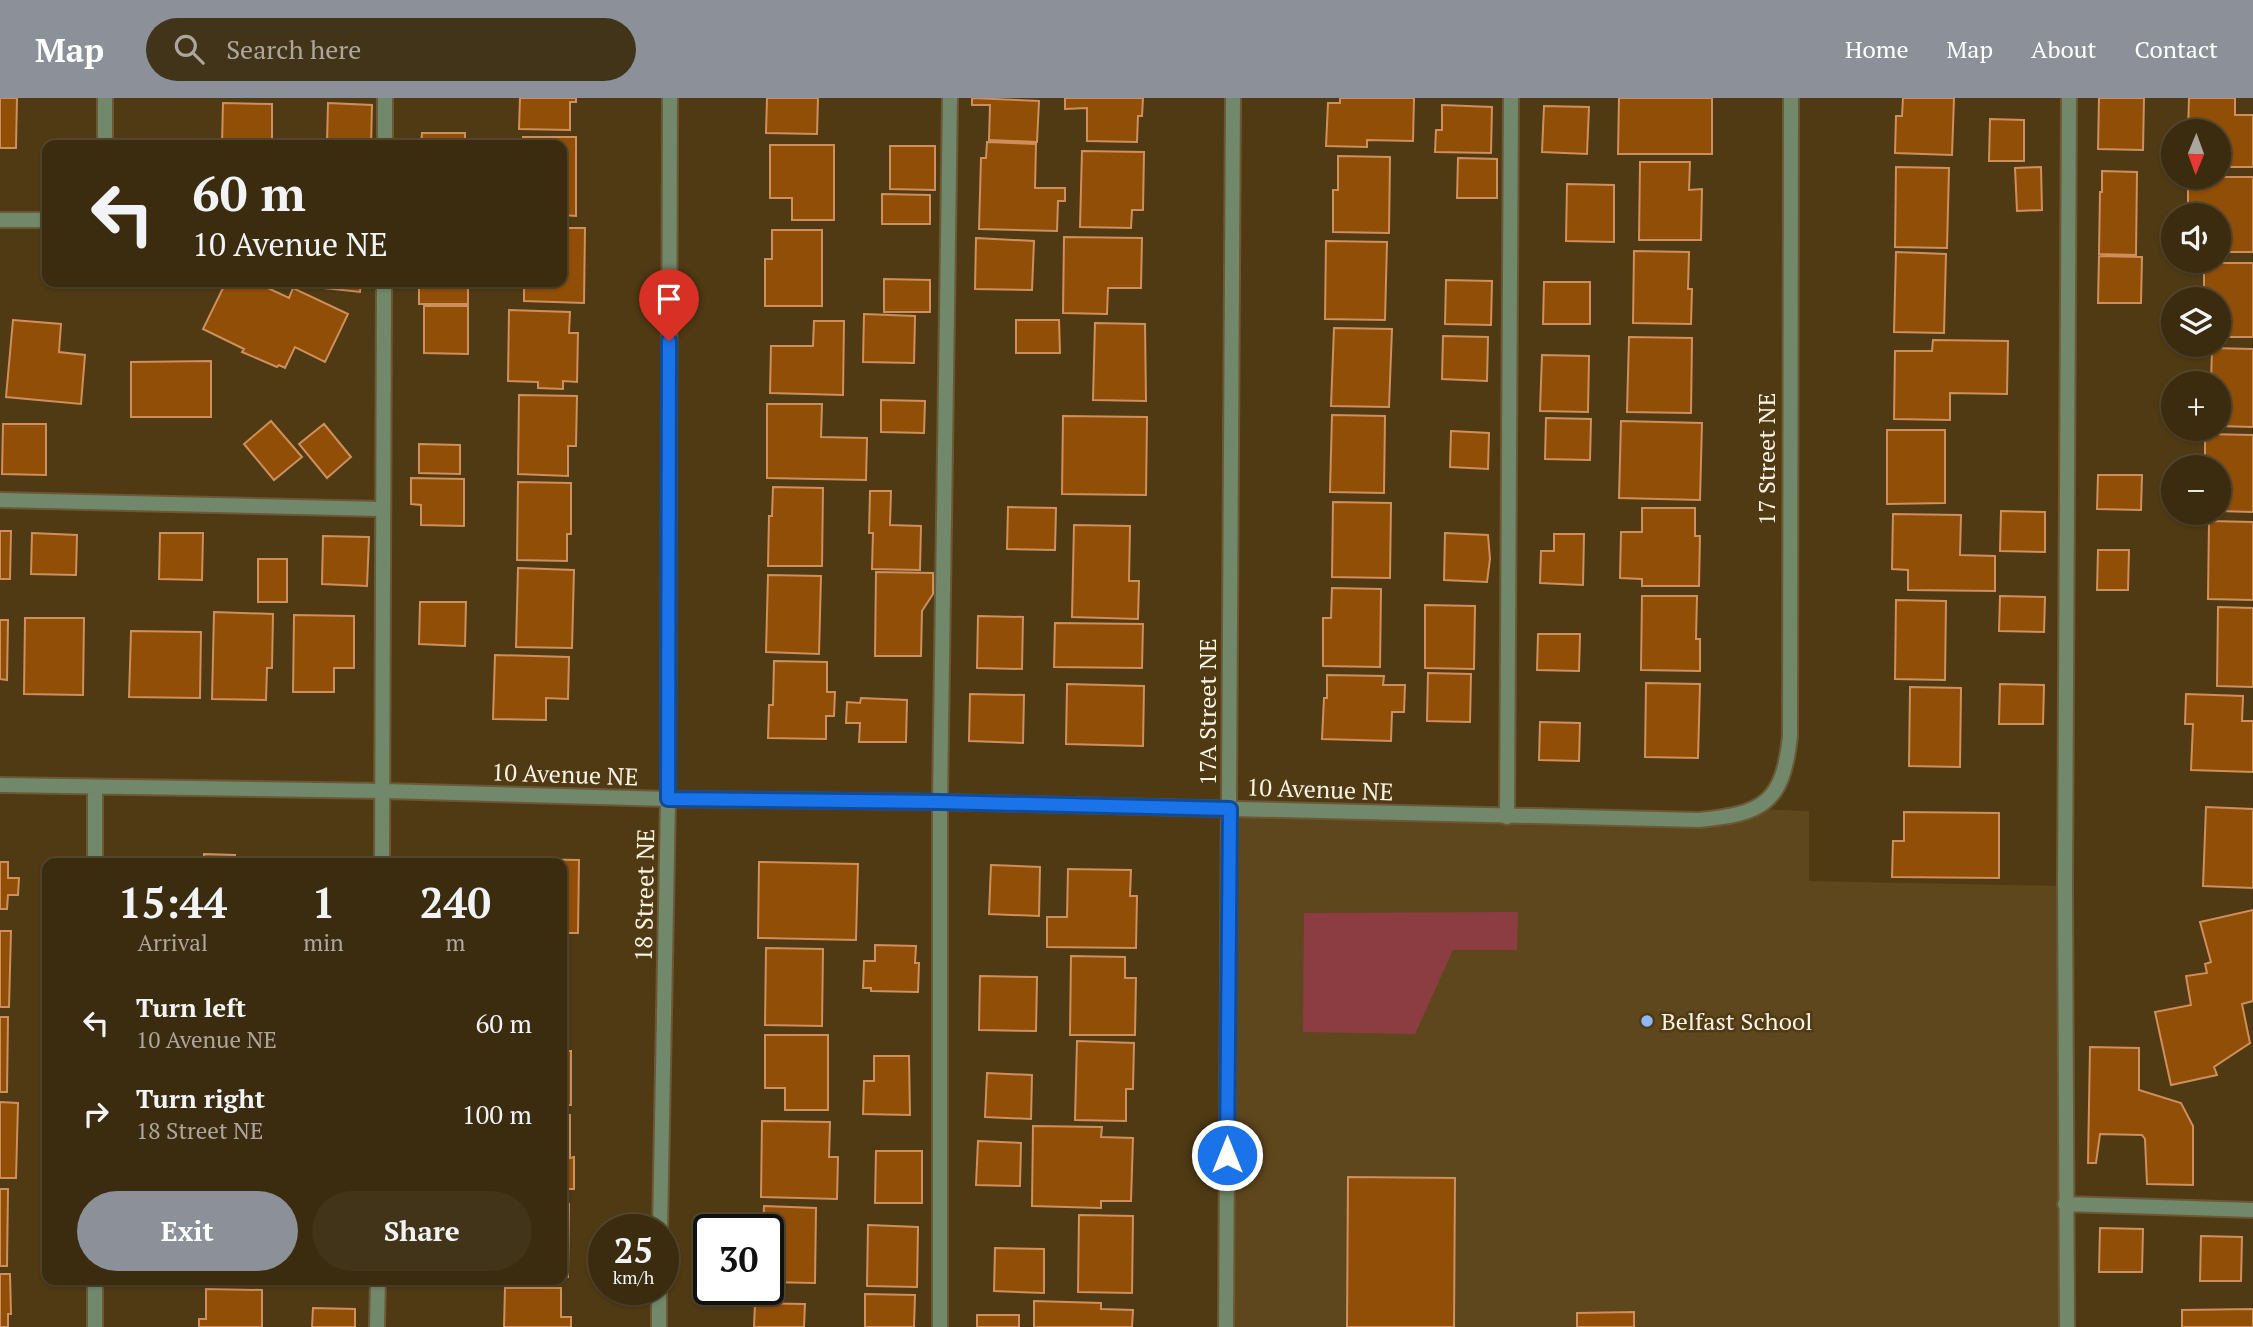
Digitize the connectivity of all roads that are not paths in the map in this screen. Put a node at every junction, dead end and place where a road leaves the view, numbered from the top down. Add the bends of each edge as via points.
1 (105, 98) edge
2 (386, 98) edge
3 (670, 98) edge
4 (950, 98) edge
5 (1233, 98) edge
6 (1511, 98) edge
7 (1791, 98) edge
8 (2069, 98) edge
9 (105, 140) edge
10 (385, 140) edge
11 (0, 220) edge
12 (42, 220) edge
13 (384, 287) edge
14 (0, 500) edge
15 (381, 509) junction
16 (0, 785) edge
17 (94, 787) junction
18 (384, 791) junction
19 (668, 799) junction
20 (940, 802) junction
21 (1230, 809) junction
22 (1756, 809) joint
23 (1507, 817) junction
24 (94, 858) edge
25 (382, 858) edge
26 (2065, 1204) junction
27 (2253, 1210) edge
28 (660, 1214) edge
29 (95, 1285) edge
30 (378, 1285) edge
31 (659, 1305) edge
32 (95, 1327) edge
33 (377, 1327) edge
34 (659, 1327) edge
35 (940, 1327) edge
36 (1226, 1327) edge
37 (2067, 1327) edge

1 - 9 street
2 - 10 street
3 - 19 street, 18 Street NE
4 - 20 street
5 - 21 street, 17A Street NE
6 - 23 street
7 - 22 street, 17 Street NE via 1790,736 1782,780
8 - 26 street
11 - 12 street
13 - 15 street
14 - 15 street
15 - 18 street
16 - 17 street, 10 Avenue NE
17 - 18 street, 10 Avenue NE
17 - 24 street
18 - 19 street, 10 Avenue NE
18 - 25 street
19 - 20 street, 10 Avenue NE
19 - 28 street, 18 Street NE
20 - 21 street, 10 Avenue NE
20 - 35 street
21 - 23 street, 10 Avenue NE
21 - 36 street, 17A Street NE
22 - 23 street, 10 Avenue NE via 1699,820
26 - 27 street
26 - 37 street
29 - 32 street
30 - 33 street
31 - 34 street

